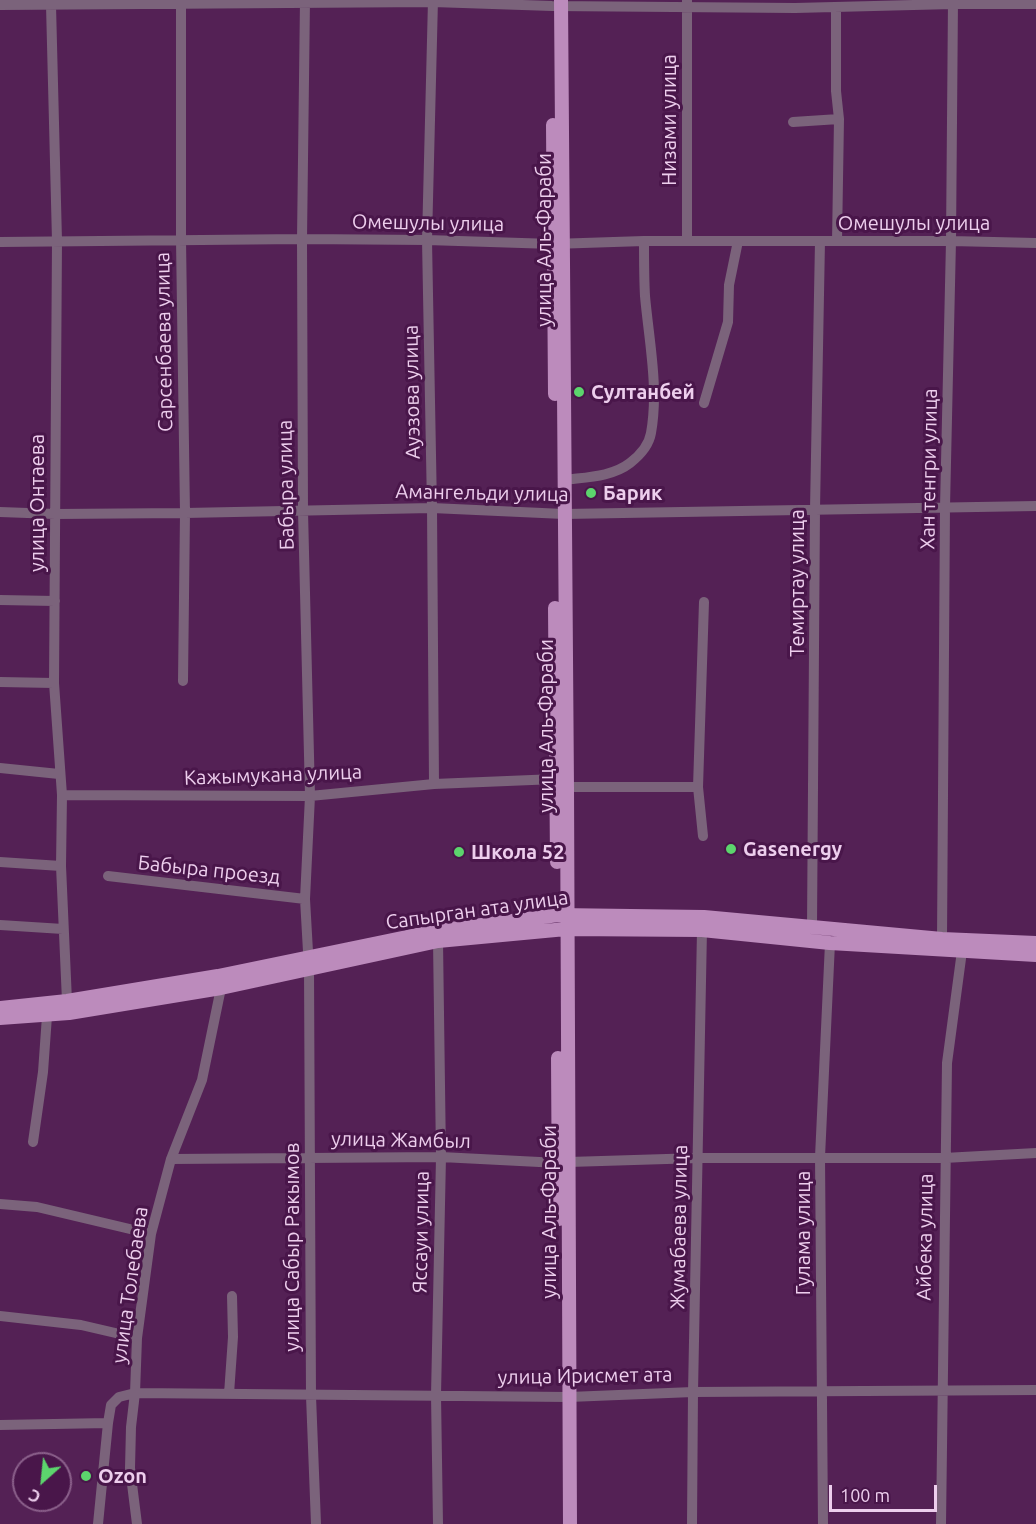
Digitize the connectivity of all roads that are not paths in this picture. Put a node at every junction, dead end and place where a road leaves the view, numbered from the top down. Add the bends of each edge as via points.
1 (305, 1) edge
2 (433, 1) edge
3 (219, 2) edge
4 (953, 2) edge
5 (181, 3) junction
6 (556, 3) edge
7 (687, 4) edge
8 (1036, 4) edge
9 (0, 5) edge
10 (51, 5) junction
11 (836, 7) junction
12 (839, 119) junction
13 (793, 122) dead end
14 (303, 239) junction
15 (181, 240) junction
16 (427, 240) junction
17 (644, 241) junction
18 (687, 241) junction
19 (738, 241) junction
20 (820, 241) junction
21 (837, 241) junction
22 (951, 241) junction
23 (0, 242) edge
24 (57, 242) junction
25 (558, 243) junction
26 (1036, 243) edge
27 (704, 403) dead end
28 (564, 480) junction
29 (1036, 506) edge
30 (945, 507) junction
31 (432, 508) junction
32 (815, 508) junction
33 (303, 511) junction
34 (0, 512) edge
35 (185, 513) junction
36 (55, 514) junction
37 (559, 514) junction
38 (0, 600) edge
39 (55, 601) junction
40 (704, 602) dead end
41 (183, 681) dead end
42 (0, 682) edge
43 (54, 683) junction
44 (0, 768) edge
45 (59, 774) junction
46 (434, 784) junction
47 (560, 784) junction
48 (698, 787) junction
49 (62, 795) junction
50 (310, 796) junction
51 (703, 836) dead end
52 (0, 862) edge
53 (61, 866) junction
54 (108, 876) dead end
55 (305, 899) junction
56 (562, 922) junction
57 (0, 926) edge
58 (812, 926) junction
59 (63, 929) junction
60 (702, 930) junction
61 (942, 939) junction
62 (438, 941) junction
63 (830, 943) junction
64 (1036, 943) edge
65 (962, 951) junction
66 (1036, 955) edge
67 (308, 963) junction
68 (221, 988) junction
69 (67, 1001) junction
70 (0, 1008) edge
71 (47, 1016) junction
72 (0, 1018) edge
73 (33, 1142) dead end
74 (1036, 1154) edge
75 (310, 1157) junction
76 (441, 1157) junction
77 (820, 1157) junction
78 (699, 1158) junction
79 (944, 1158) junction
80 (171, 1159) junction
81 (564, 1162) junction
82 (0, 1204) edge
83 (151, 1234) junction
84 (232, 1296) dead end
85 (0, 1316) edge
86 (137, 1338) junction
87 (1036, 1390) edge
88 (941, 1391) junction
89 (693, 1392) junction
90 (822, 1392) junction
91 (135, 1393) junction
92 (229, 1394) junction
93 (436, 1395) junction
94 (311, 1396) junction
95 (565, 1397) junction
96 (108, 1424) junction
97 (0, 1425) edge
98 (98, 1524) edge
99 (137, 1524) edge
100 (316, 1524) edge
101 (438, 1524) edge
102 (561, 1524) edge
103 (570, 1524) edge
104 (692, 1524) edge
105 (823, 1524) edge
106 (941, 1524) edge

1 - 2 street
1 - 3 street
1 - 14 street, Бабыра улица
2 - 6 street
2 - 16 street, Ауэзова улица
3 - 5 street
4 - 8 street
4 - 11 street
4 - 22 street, Хан тенгри улица
5 - 10 street
5 - 15 street, Сарсенбаева улица
6 - 7 street
6 - 25 main road, улица Аль-Фараби
7 - 11 street
7 - 18 street, Низами улица
9 - 10 street
10 - 24 street, улица Онтаева
11 - 12 street
12 - 13 street
12 - 21 street
14 - 15 street, Омешулы улица
14 - 16 street, Омешулы улица
14 - 33 street, Бабыра улица
15 - 24 street, Омешулы улица
15 - 35 street, Сарсенбаева улица
16 - 25 street, Омешулы улица
16 - 31 street, Ауэзова улица
17 - 18 street, Омешулы улица
17 - 25 street, Омешулы улица
17 - 28 street via 652,355 651,435 631,463 615,472
18 - 19 street, Омешулы улица
19 - 20 street, Омешулы улица
19 - 27 street via 729,285 728,322
20 - 21 street, Омешулы улица
20 - 32 street, Темиртау улица
21 - 22 street, Омешулы улица
22 - 26 street, Омешулы улица
22 - 30 street, Хан тенгри улица
23 - 24 street, Омешулы улица
24 - 36 street, улица Онтаева
25 - 28 main road, улица Аль-Фараби
25 - 37 main road, улица Аль-Фараби
28 - 37 main road, улица Аль-Фараби
29 - 30 street, Амангельди улица
30 - 32 street, Амангельди улица
30 - 61 street, Хан тенгри улица
31 - 33 street, Амангельди улица
31 - 37 street, Амангельди улица
31 - 46 street, Ауэзова улица
32 - 37 street, Амангельди улица
32 - 58 street, Темиртау улица
33 - 35 street, Амангельди улица
33 - 50 street, Бабыра улица
34 - 36 street, Амангельди улица
35 - 36 street, Амангельди улица
35 - 41 street, Сарсенбаева улица
36 - 39 street, улица Онтаева
37 - 47 main road, улица Аль-Фараби
38 - 39 street
39 - 43 street, улица Онтаева
40 - 48 street
42 - 43 street
43 - 45 street, улица Онтаева
44 - 45 street
45 - 49 street, улица Онтаева
46 - 47 street, Кажымукана улица
46 - 50 street, Кажымукана улица
47 - 48 street, Кажымукана улица
47 - 56 main road, улица Аль-Фараби
48 - 51 street
49 - 50 street, Кажымукана улица
49 - 53 street, улица Онтаева
50 - 55 street, Бабыра улица
52 - 53 street
53 - 59 street, улица Онтаева
54 - 55 street, Бабыра проезд
55 - 67 street, Бабыра улица
56 - 58 main road, Сапырган ата улица via 704,917
56 - 60 main road, Сапырган ата улица
56 - 62 main road, Сапырган ата улица
56 - 67 main road, Сапырган ата улица via 436,932
56 - 81 main road, улица Аль-Фараби
57 - 59 street
58 - 61 main road, Сапырган ата улица
59 - 69 street, улица Онтаева
60 - 63 main road, Сапырган ата улица
60 - 78 street, Жумабаева улица
61 - 64 main road, Сапырган ата улица
62 - 67 main road, Сапырган ата улица
62 - 76 street, Яссауи улица
63 - 65 main road, Сапырган ата улица
63 - 77 street, Гулама улица
65 - 66 main road, Сапырган ата улица
65 - 79 street, Айбека улица via 947,1063
67 - 68 main road, Сапырган ата улица
67 - 69 main road, Сапырган ата улица
67 - 75 street, улица Сабыр Ракымов
68 - 71 main road, Сапырган ата улица
68 - 80 street, улица Толебаева via 202,1080
69 - 70 main road, Сапырган ата улица
71 - 72 main road, Сапырган ата улица
71 - 73 street
74 - 79 street, улица Жамбыл
75 - 76 street, улица Жамбыл
75 - 80 street, улица Жамбыл
75 - 94 street, улица Сабыр Ракымов
76 - 81 street, улица Жамбыл
76 - 93 street, Яссауи улица
77 - 78 street, улица Жамбыл
77 - 79 street, улица Жамбыл
77 - 90 street, Гулама улица
78 - 81 street, улица Жамбыл
78 - 89 street, Жумабаева улица
79 - 88 street, Айбека улица
80 - 83 street, улица Толебаева
81 - 95 main road, улица Аль-Фараби
82 - 83 street via 37,1207
83 - 86 street, улица Толебаева
84 - 92 street
85 - 86 street via 81,1325
86 - 91 street, улица Толебаева
87 - 88 street, улица Ирисмет ата
88 - 90 street, улица Ирисмет ата
88 - 106 street, Айбека улица
89 - 90 street, улица Ирисмет ата
89 - 95 street, улица Ирисмет ата
89 - 104 street, Жумабаева улица
90 - 105 street, Гулама улица
91 - 92 street, улица Ирисмет ата
91 - 96 street via 119,1397 111,1405
91 - 99 street, улица Толебаева via 130,1468
92 - 94 street, улица Ирисмет ата
93 - 94 street, улица Ирисмет ата
93 - 95 street, улица Ирисмет ата
93 - 101 street, Яссауи улица
94 - 100 street, улица Сабыр Ракымов
95 - 102 main road, улица Аль-Фараби
95 - 103 main road, улица Аль-Фараби
96 - 97 street
96 - 98 street

